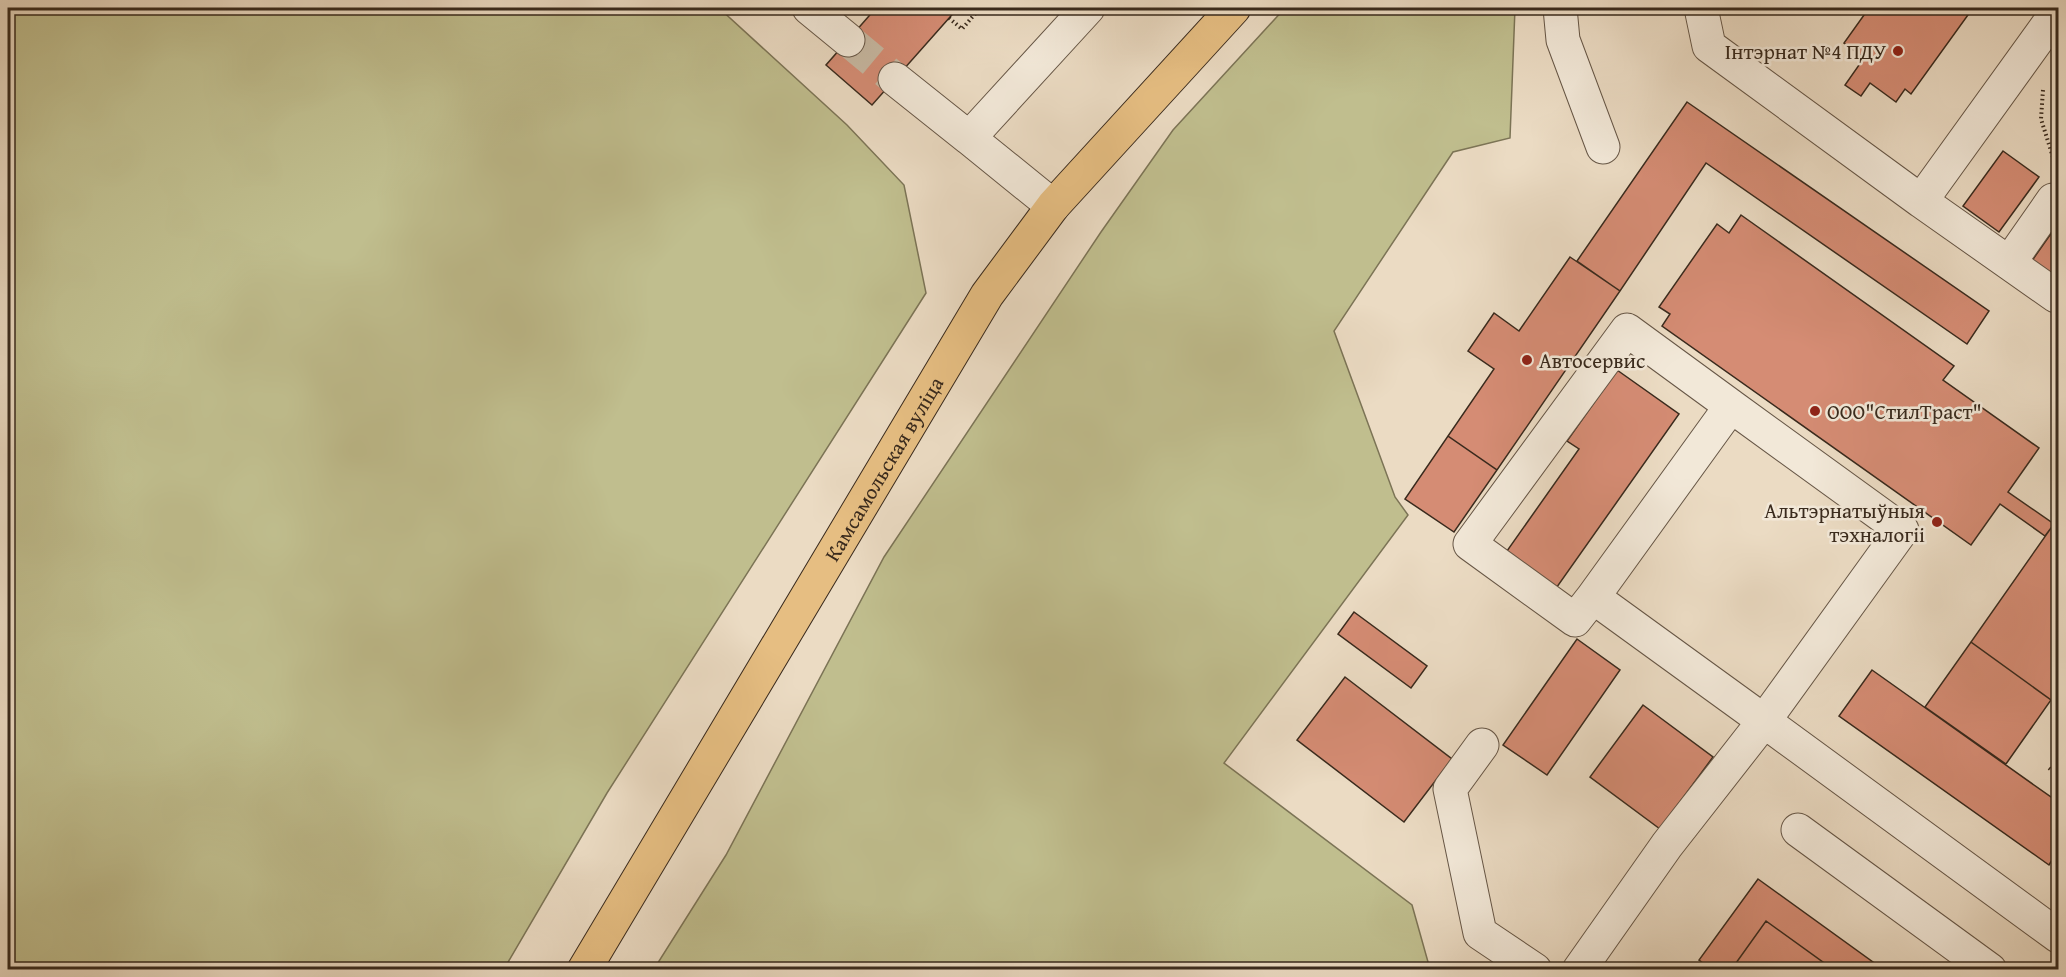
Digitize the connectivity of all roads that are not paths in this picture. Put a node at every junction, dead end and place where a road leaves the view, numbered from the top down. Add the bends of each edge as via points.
1 (809, 8) edge
2 (1088, 8) edge
3 (1234, 8) edge
4 (1560, 8) edge
5 (1701, 8) edge
6 (2058, 11) edge
7 (848, 40) tunnel mouth
8 (895, 80) tunnel mouth
9 (969, 138) junction
10 (1603, 147) dead end
11 (1922, 201) junction
12 (2058, 204) edge
13 (1053, 206) junction
14 (2009, 263) junction
15 (2058, 293) edge
16 (1731, 406) junction
17 (1593, 597) junction
18 (1764, 721) junction
19 (1482, 745) dead end
20 (1798, 830) dead end
21 (2058, 936) edge
22 (584, 969) edge
23 (1535, 969) edge
24 (1580, 969) edge
25 (1990, 969) edge

1 - 7 lane
2 - 9 lane
3 - 13 main road, Камсамольская вуліца
4 - 10 lane via 1563,39
5 - 11 lane via 1709,46
6 - 11 lane
8 - 9 lane
9 - 13 lane
11 - 14 lane
12 - 14 lane via 2053,200
13 - 22 main road, Камсамольская вуліца via 987,295
14 - 15 lane via 2056,296
16 - 17 lane
16 - 17 lane via 1627,330 1470,544 1575,620
16 - 18 lane via 1902,530
17 - 18 lane
18 - 21 lane
18 - 24 lane via 1667,845
19 - 23 lane via 1450,789 1480,933
20 - 25 lane

